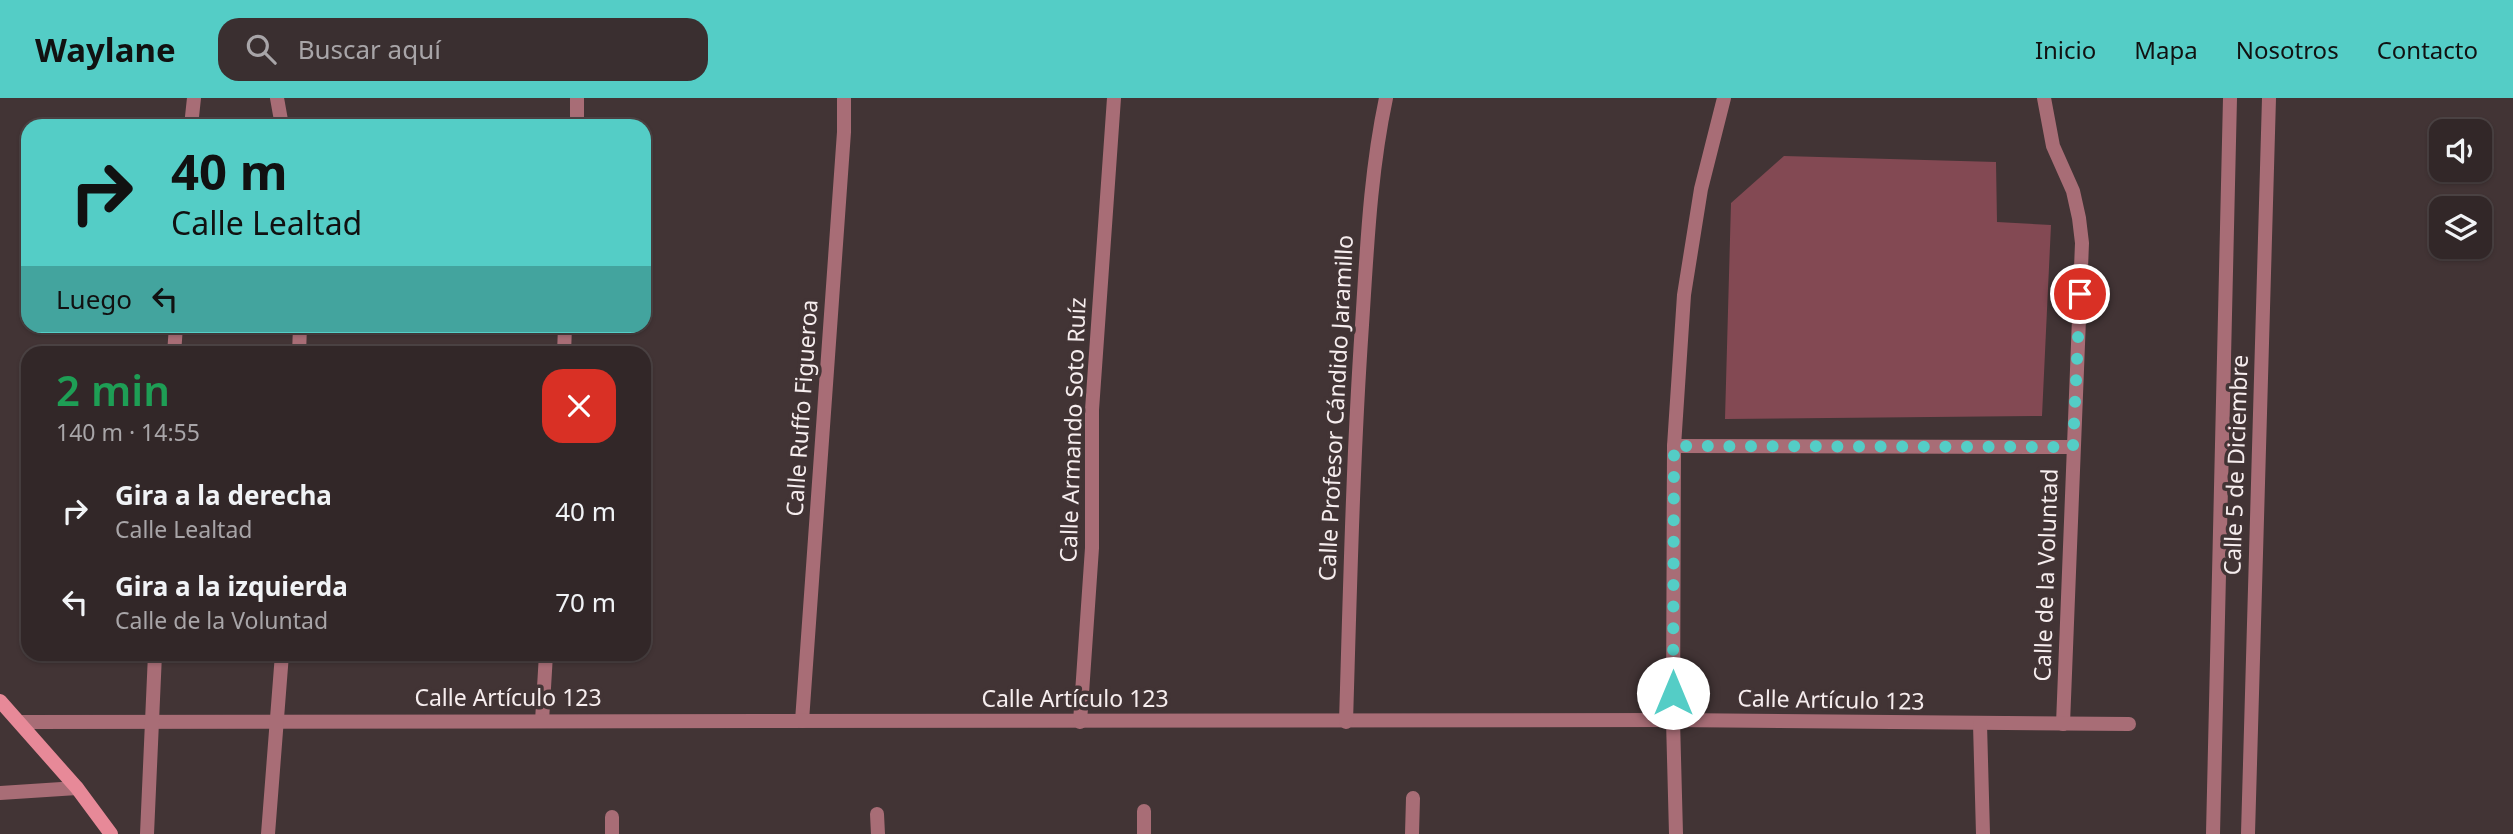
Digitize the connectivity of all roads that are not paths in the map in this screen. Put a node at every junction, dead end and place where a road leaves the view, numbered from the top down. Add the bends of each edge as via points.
1 (194, 98) edge
2 (277, 98) edge
3 (577, 98) edge
4 (844, 98) edge
5 (1114, 98) edge
6 (1386, 98) edge
7 (1724, 98) edge
8 (2044, 98) edge
9 (2231, 98) edge
10 (2269, 98) edge
11 (192, 119) edge
12 (281, 119) edge
13 (577, 119) edge
14 (1674, 446) junction
15 (2073, 447) junction
16 (155, 661) edge
17 (281, 661) edge
18 (546, 661) edge
19 (0, 701) edge
20 (1673, 720) junction
21 (542, 721) junction
22 (802, 721) junction
23 (20, 722) junction
24 (277, 722) junction
25 (1080, 722) junction
26 (1346, 722) junction
27 (152, 723) junction
28 (1980, 724) junction
29 (2063, 724) junction
30 (2129, 724) dead end
31 (77, 788) junction
32 (0, 793) edge
33 (1412, 798) dead end
34 (1144, 811) dead end
35 (877, 814) dead end
36 (612, 817) dead end
37 (111, 834) edge
38 (147, 834) edge
39 (268, 834) edge
40 (612, 834) edge
41 (877, 834) edge
42 (1144, 834) edge
43 (1412, 834) edge
44 (1676, 834) edge
45 (1983, 834) edge
46 (2213, 834) edge
47 (2248, 834) edge

1 - 11 street
2 - 12 street
3 - 13 street
4 - 22 street, Calle Ruffo Figueroa
5 - 25 street, Calle Armando Soto Ruíz via 1092,410 1092,548
6 - 26 street, Calle Profesor Cándido Jaramillo via 1369,224 1354,446
7 - 14 street via 1701,188 1684,295
8 - 15 street, Calle de la Voluntad via 2053,146 2080,218
9 - 46 street, Calle 5 de Diciembre
10 - 47 street, Calle 5 de Diciembre
14 - 15 street
14 - 20 street
15 - 29 street, Calle de la Voluntad
16 - 27 street
17 - 24 street
18 - 21 street
19 - 23 main road
20 - 26 street, Calle Artículo 123
20 - 28 street, Calle Artículo 123
20 - 44 street
21 - 22 street, Calle Artículo 123
21 - 24 street, Calle Artículo 123
22 - 25 street, Calle Artículo 123
23 - 27 street, Calle Artículo 123
23 - 31 main road
24 - 27 street, Calle Artículo 123
24 - 39 street
25 - 26 street, Calle Artículo 123
27 - 38 street
28 - 29 street, Calle Artículo 123
28 - 45 street
29 - 30 street, Calle Artículo 123
31 - 32 street
31 - 37 main road
33 - 43 street
34 - 42 street
35 - 41 street
36 - 40 street

